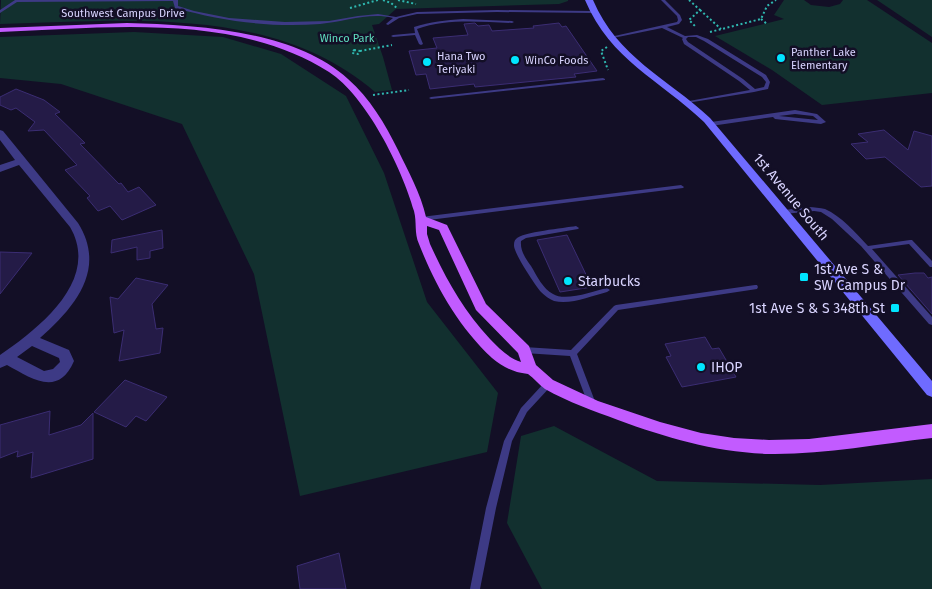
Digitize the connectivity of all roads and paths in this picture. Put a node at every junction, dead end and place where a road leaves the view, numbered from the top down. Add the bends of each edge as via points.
1 (17, 0) edge
2 (175, 0) edge
3 (383, 0) edge
4 (589, 0) edge
5 (664, 0) edge
6 (689, 0) edge
7 (766, 0) edge
8 (776, 0) edge
9 (770, 3) junction
10 (700, 10) junction
11 (0, 12) edge
12 (459, 12) junction
13 (593, 12) junction
14 (403, 15) junction
15 (396, 18) junction
16 (761, 19) junction
17 (458, 21) junction
18 (512, 22) dead end
19 (388, 24) dead end
20 (767, 24) dead end
21 (664, 27) junction
22 (698, 28) dead end
23 (721, 29) junction
24 (0, 30) edge
25 (705, 33) dead end
26 (417, 34) junction
27 (393, 36) dead end
28 (684, 37) junction
29 (610, 38) junction
30 (395, 44) dead end
31 (420, 44) dead end
32 (360, 51) dead end
33 (601, 51) dead end
34 (608, 70) dead end
35 (603, 79) dead end
36 (409, 90) dead end
37 (754, 91) junction
38 (361, 96) junction
39 (431, 98) dead end
40 (689, 102) junction
41 (770, 117) junction
42 (711, 124) junction
43 (0, 133) edge
44 (20, 161) junction
45 (0, 169) edge
46 (681, 187) dead end
47 (784, 212) junction
48 (421, 219) junction
49 (576, 228) dead end
50 (866, 248) junction
51 (932, 265) edge
52 (755, 287) dead end
53 (607, 290) dead end
54 (932, 322) edge
55 (27, 343) junction
56 (524, 350) junction
57 (572, 353) junction
58 (3, 360) edge
59 (530, 368) junction
60 (548, 384) junction
61 (932, 391) edge
62 (592, 405) junction
63 (932, 431) edge
64 (475, 589) edge

1 - 2 lane
1 - 11 lane
2 - 15 lane via 176,7 189,11 259,21 318,24 379,14
3 - 14 path
4 - 13 main road, 1st Avenue South
5 - 21 lane via 680,18 678,23
6 - 10 path
7 - 9 path
8 - 9 path
9 - 16 path
10 - 22 path via 689,21
10 - 23 path
12 - 13 lane
12 - 14 lane
12 - 17 lane
13 - 29 main road, 1st Avenue South
14 - 15 lane
15 - 19 lane
16 - 20 path
16 - 23 path
17 - 18 lane
17 - 26 lane via 422,24 415,28
21 - 28 lane
21 - 29 lane
23 - 25 path
24 - 38 main road, Southwest Campus Drive via 141,26 230,33 280,46 317,61 344,78
26 - 27 lane
26 - 31 lane
28 - 37 lane via 686,42
28 - 37 lane via 702,38 764,76 767,86
29 - 40 main road, 1st Avenue South via 634,62
30 - 32 path
33 - 34 path
35 - 39 lane
36 - 38 path
37 - 40 lane
38 - 48 main road, Southwest Campus Drive via 390,144
40 - 42 main road, 1st Avenue South
41 - 41 lane via 787,118 823,122 806,112
41 - 42 lane
42 - 47 main road, 1st Avenue South
43 - 44 street
44 - 45 street
44 - 55 street via 71,222 86,256 74,292 55,317
46 - 48 lane
47 - 50 lane via 823,212 838,221
47 - 61 main road, 1st Avenue South
48 - 56 main road, Southwest Campus Drive via 443,228 481,307
48 - 59 main road, Southwest Campus Drive via 420,234 449,299 495,352 514,367
49 - 53 lane via 519,238 518,249 545,293 552,298 563,299
50 - 51 lane via 910,242
50 - 54 lane
52 - 57 lane via 616,308
55 - 58 street
55 - 58 street via 67,357 67,361 56,374 43,377
56 - 57 lane
56 - 59 main road, Southwest Campus Drive
57 - 62 lane
59 - 60 main road, Southwest Campus Drive
60 - 62 main road, Southwest Campus Drive
60 - 64 lane via 524,410 508,441
62 - 63 main road, Southwest Campus Drive via 660,429 734,445 809,446

